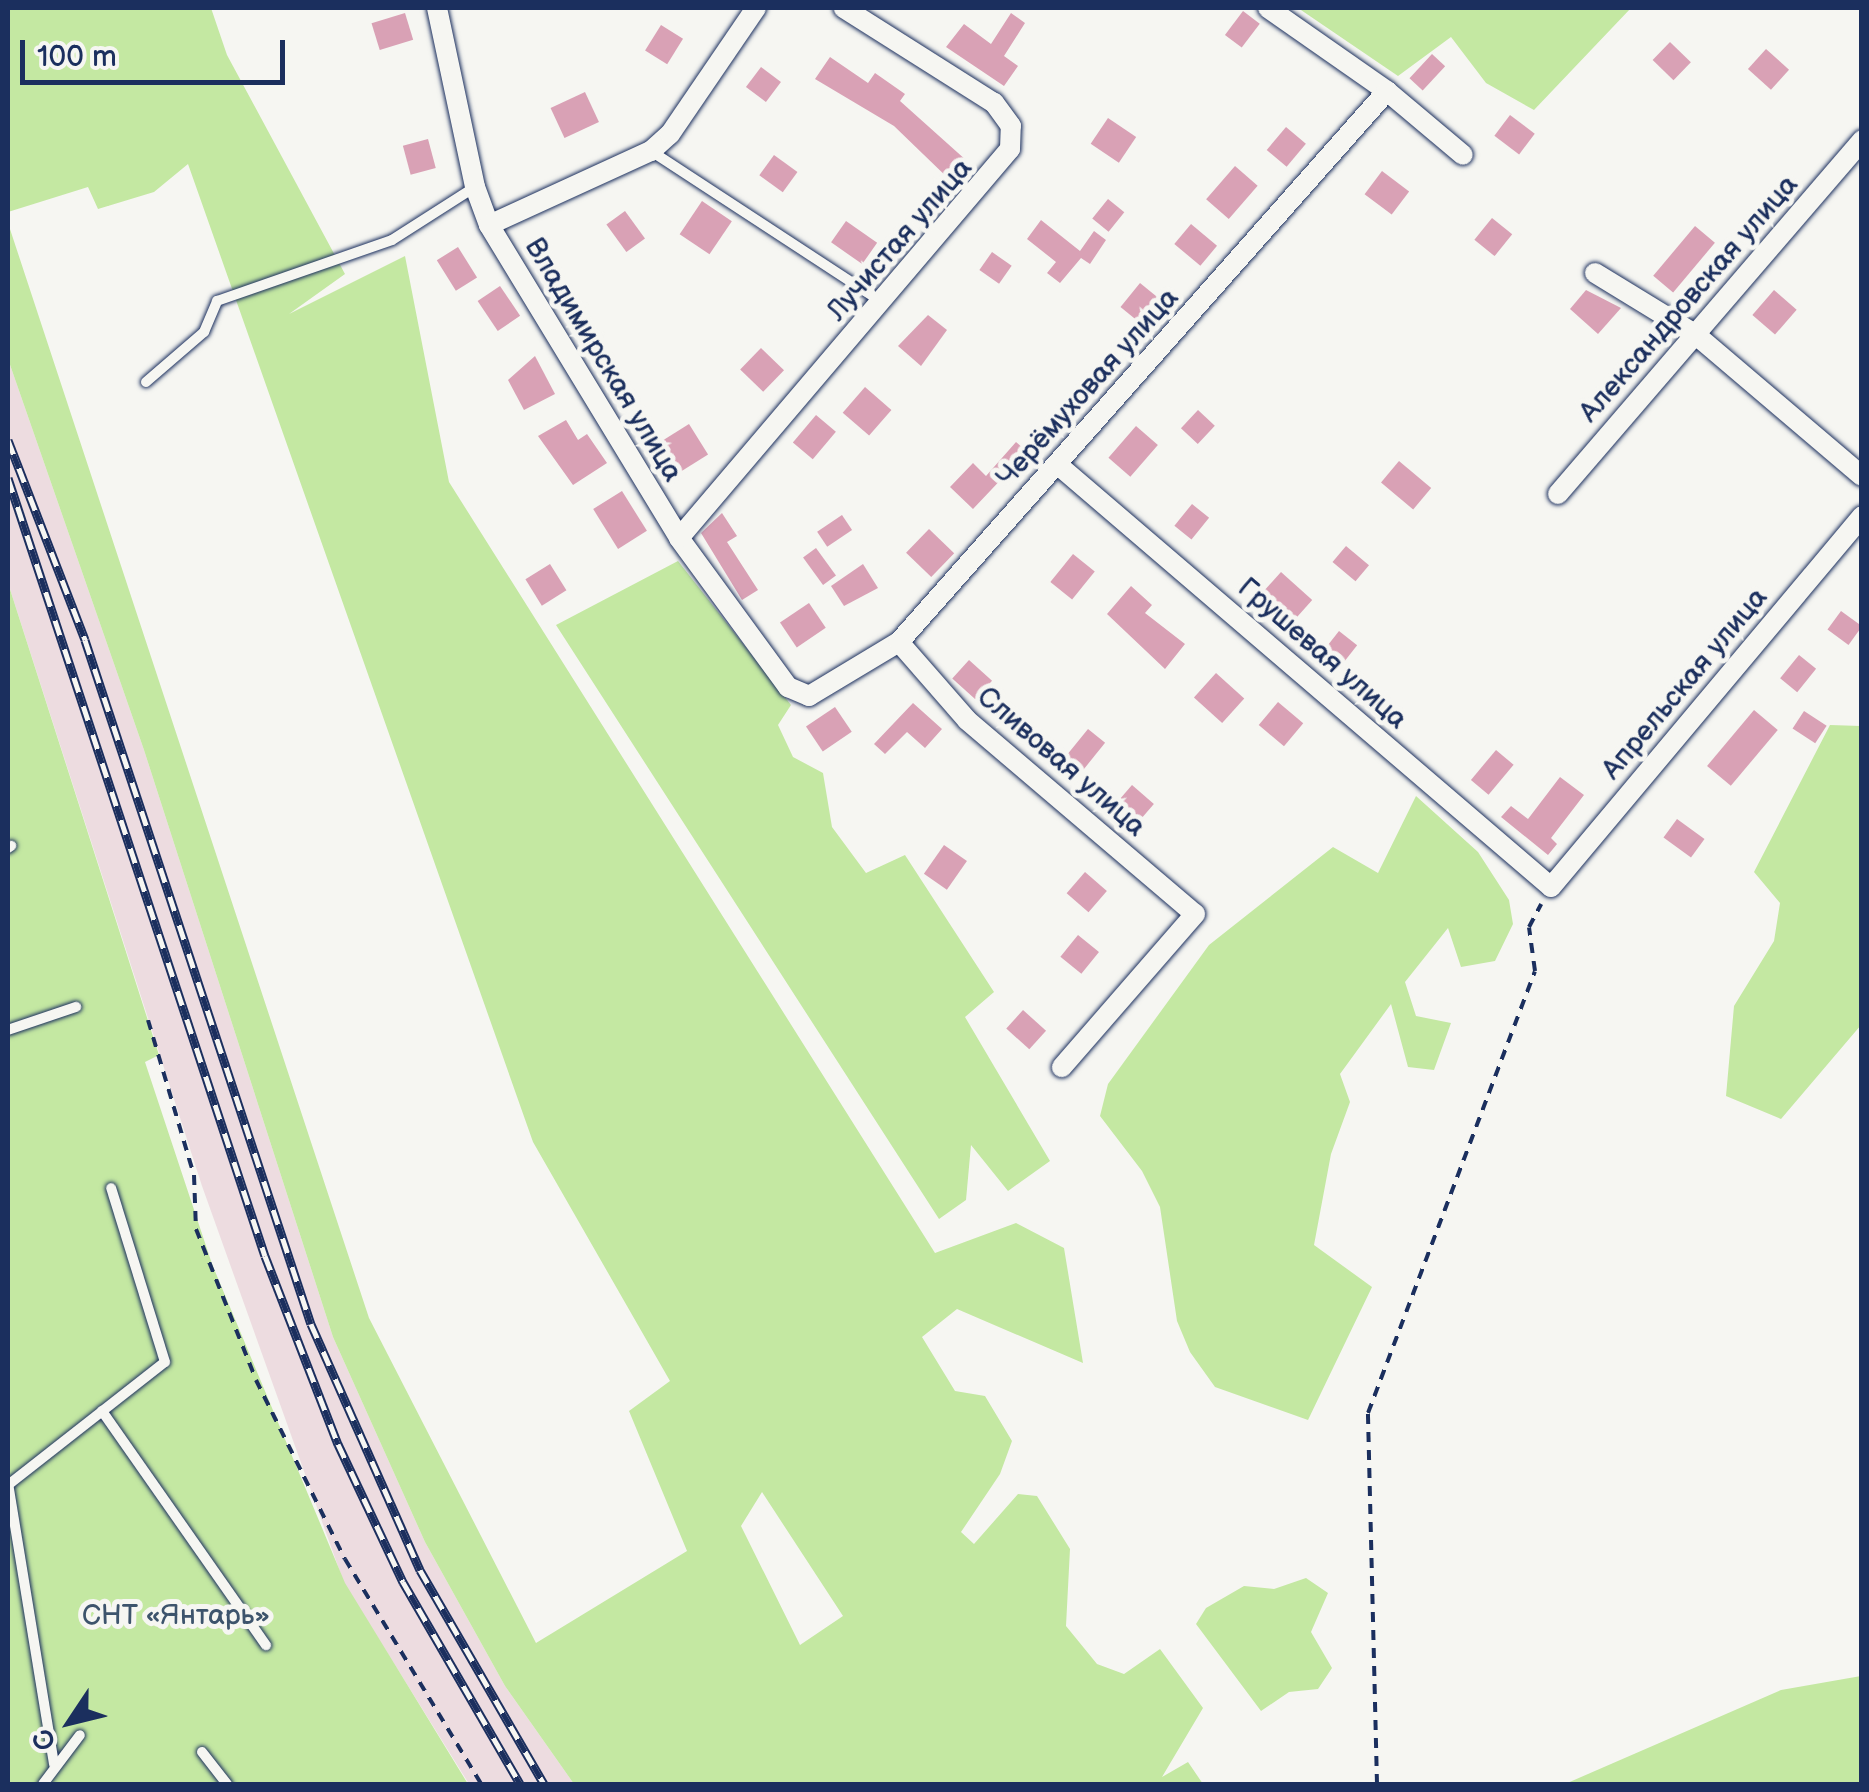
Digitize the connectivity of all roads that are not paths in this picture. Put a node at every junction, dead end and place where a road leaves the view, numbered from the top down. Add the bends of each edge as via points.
1 (437, 8) edge
2 (756, 8) edge
3 (844, 8) edge
4 (1268, 8) edge
5 (1387, 91) junction
6 (1862, 140) edge
7 (650, 152) junction
8 (1464, 156) dead end
9 (474, 187) junction
10 (490, 225) junction
11 (1594, 273) dead end
12 (882, 303) junction
13 (1695, 334) junction
14 (146, 382) dead end
15 (1057, 464) junction
16 (1862, 476) edge
17 (1558, 494) dead end
18 (1862, 516) edge
19 (678, 538) junction
20 (900, 642) junction
21 (809, 696) joint
22 (1550, 887) joint
23 (76, 1007) dead end
24 (8, 1030) edge
25 (1062, 1067) dead end
26 (111, 1188) dead end
27 (102, 1412) junction
28 (8, 1484) edge
29 (266, 1645) dead end
30 (80, 1735) dead end
31 (202, 1752) dead end
32 (54, 1764) junction
33 (43, 1784) edge
34 (226, 1784) edge

1 - 9 street, Владимирская улица
2 - 7 street via 670,134
3 - 12 street, Лучистая улица via 994,103 1011,126 1010,149 996,172
4 - 5 street
5 - 8 street
5 - 15 street, Черёмуховая улица
6 - 13 street, Александровская улица
7 - 10 street
7 - 12 lane
9 - 10 street, Владимирская улица
9 - 14 lane via 392,240 217,301 204,332
10 - 19 street, Владимирская улица
11 - 13 street
12 - 19 street, Лучистая улица
13 - 16 street
13 - 17 street, Александровская улица
15 - 20 street, Черёмуховая улица
15 - 22 street, Грушевая улица
18 - 22 street, Апрельская улица
19 - 21 street, Владимирская улица via 788,686
20 - 21 street, Черёмуховая улица
20 - 25 street, Сливовая улица via 967,720 1195,914
23 - 24 lane
26 - 27 lane via 165,1362
27 - 28 lane
27 - 29 lane
28 - 32 lane
30 - 32 lane
31 - 34 lane
32 - 33 lane

